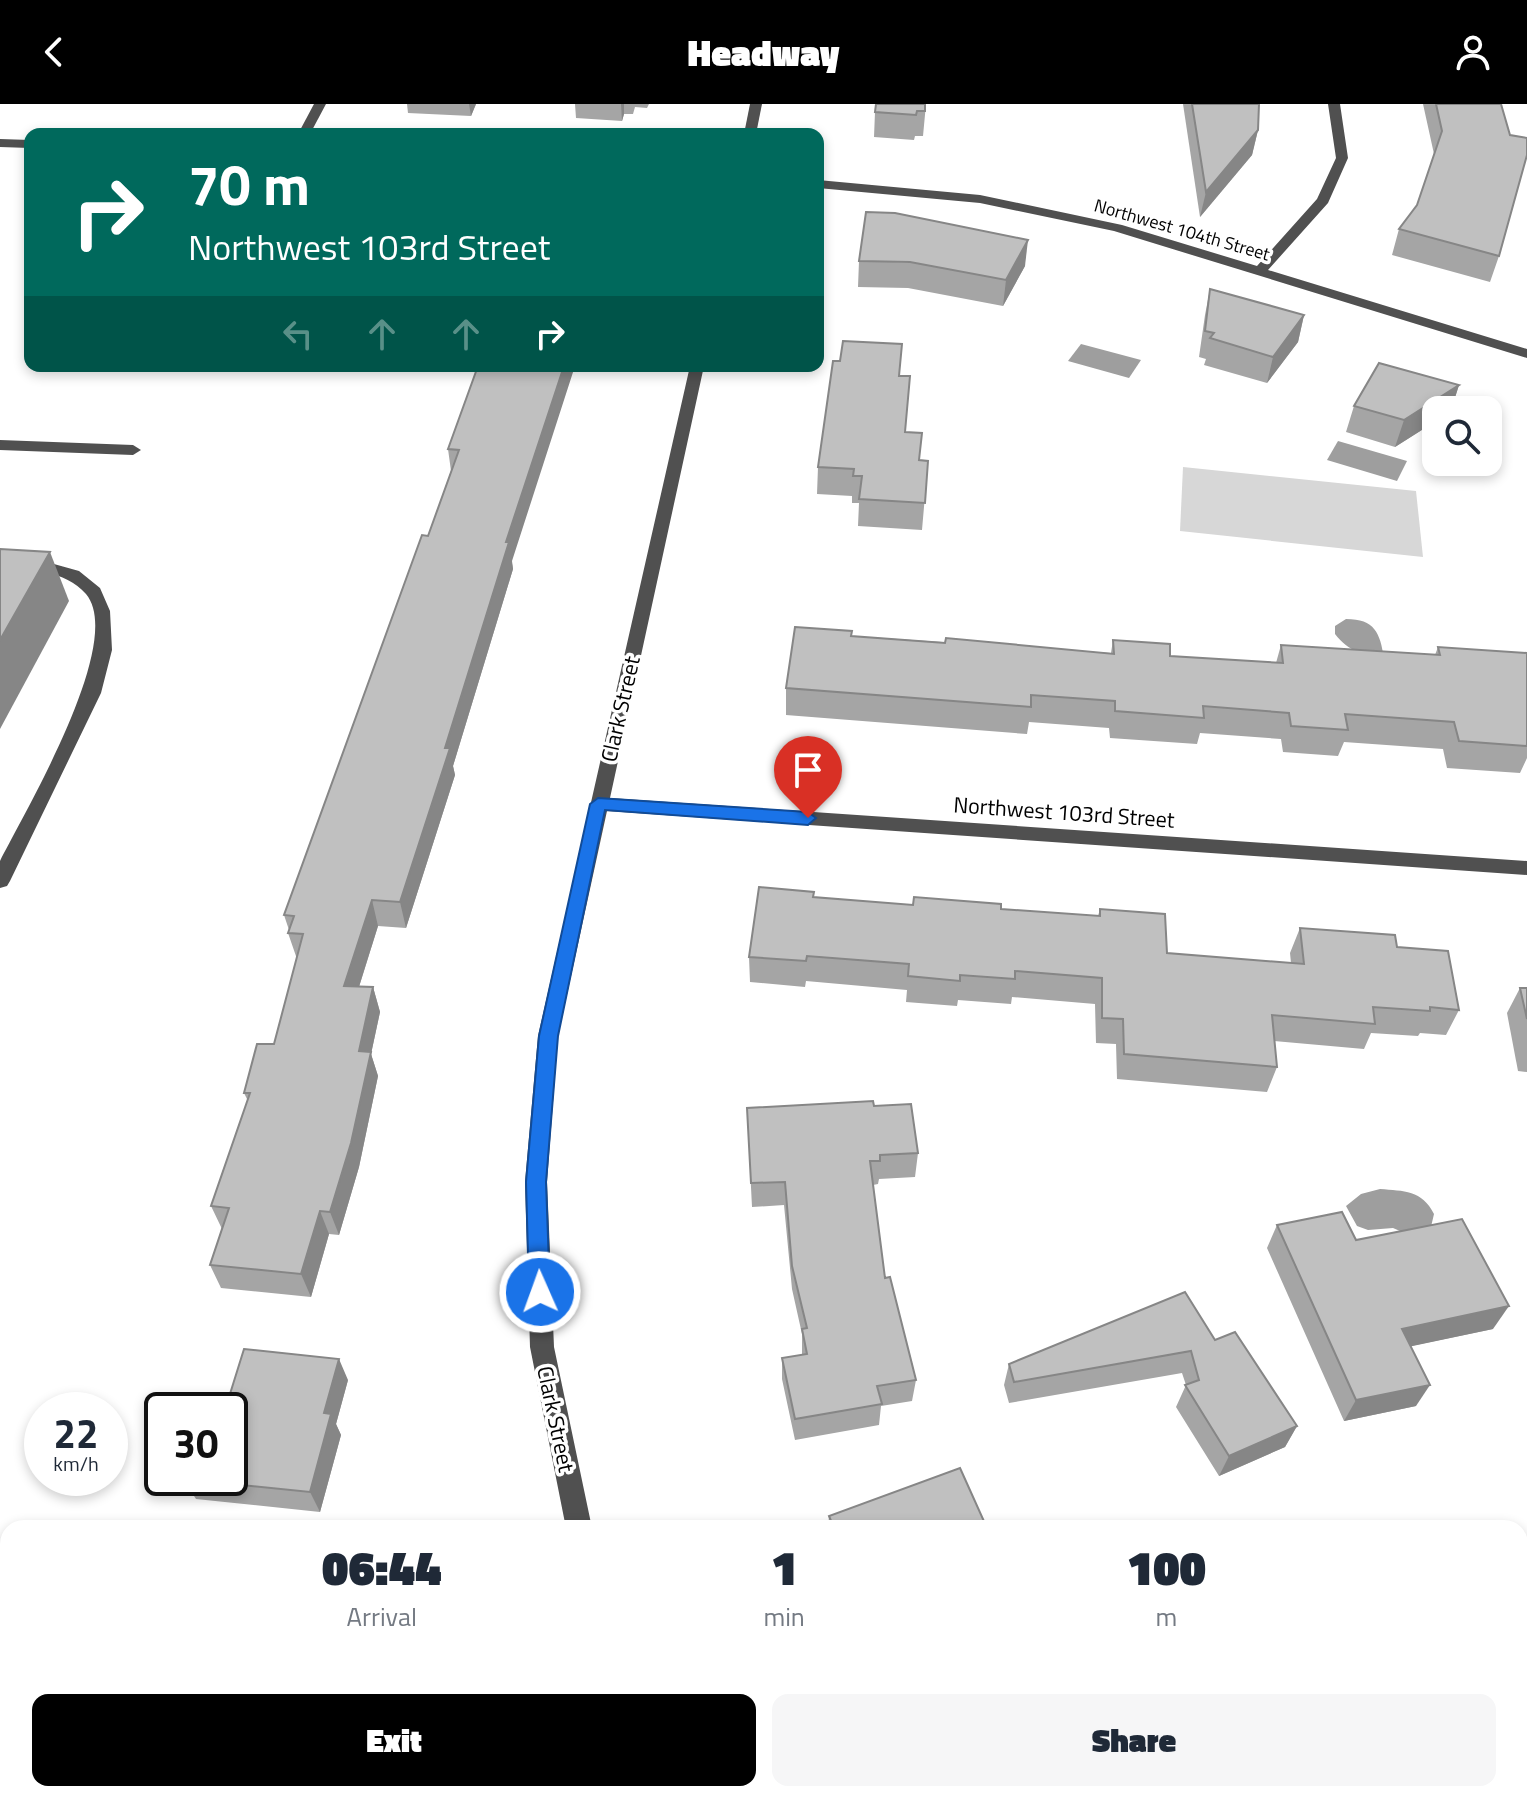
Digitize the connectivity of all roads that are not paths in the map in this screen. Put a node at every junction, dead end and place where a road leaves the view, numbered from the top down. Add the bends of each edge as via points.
1 (320, 104) edge
2 (756, 104) edge
3 (1334, 104) edge
4 (307, 128) edge
5 (751, 128) edge
6 (0, 143) edge
7 (24, 144) edge
8 (824, 185) edge
9 (1260, 271) junction
10 (1527, 354) edge
11 (696, 372) edge
12 (0, 445) edge
13 (133, 450) dead end
14 (0, 561) edge
15 (598, 804) junction
16 (1527, 868) edge
17 (0, 881) edge
18 (577, 1520) edge

1 - 4 street
2 - 5 street
3 - 9 street via 1342,158 1323,200
6 - 7 street
8 - 9 street, Northwest 104th Street via 1049,211
9 - 10 street, Northwest 104th Street
11 - 15 street, Clark Street
12 - 13 street
14 - 17 street via 73,575 94,592 102,611 103,650 92,693
15 - 16 street, Northwest 103rd Street
15 - 18 street, Clark Street via 548,1036 536,1182 542,1347

